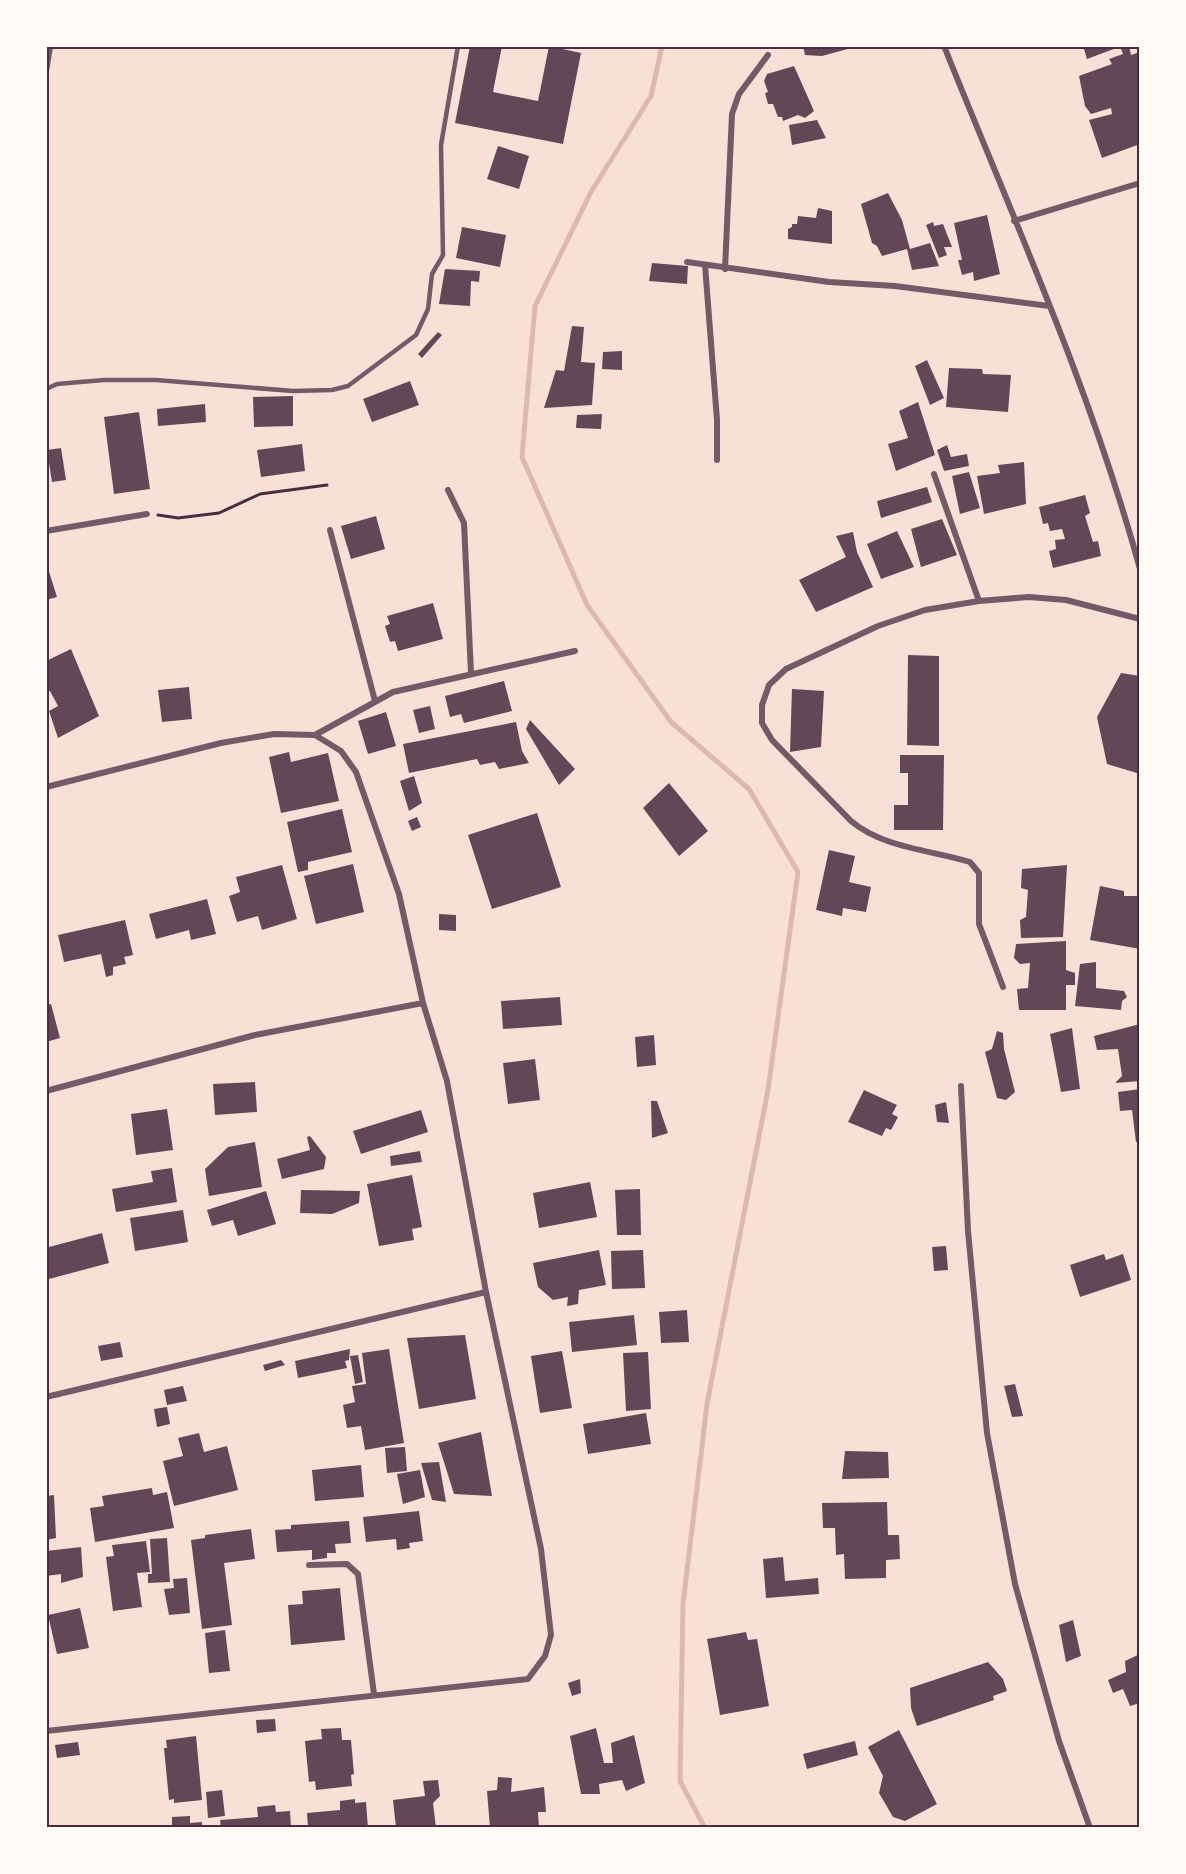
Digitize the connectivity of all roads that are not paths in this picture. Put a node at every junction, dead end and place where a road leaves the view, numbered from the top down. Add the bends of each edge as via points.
1 (51, 46) edge
2 (458, 46) edge
3 (944, 46) edge
4 (768, 55) dead end
5 (46, 76) edge
6 (1140, 183) edge
7 (1014, 221) junction
8 (687, 262) dead end
9 (705, 266) junction
10 (725, 269) junction
11 (1049, 306) junction
12 (46, 389) edge
13 (717, 460) dead end
14 (934, 474) dead end
15 (448, 490) dead end
16 (147, 514) road end
17 (330, 530) dead end
18 (46, 531) edge
19 (1140, 569) edge
20 (979, 601) junction
21 (1140, 619) edge
22 (575, 651) dead end
23 (471, 673) junction
24 (375, 701) junction
25 (315, 735) junction
26 (46, 787) edge
27 (1004, 987) dead end
28 (423, 1003) junction
29 (961, 1086) dead end
30 (46, 1091) edge
31 (486, 1292) junction
32 (46, 1397) edge
33 (309, 1565) dead end
34 (374, 1695) junction
35 (46, 1731) edge
36 (1090, 1827) edge

1 - 5 lane
2 - 12 lane via 441,145 443,255 432,274 428,309 416,335 348,386 332,390 293,391 156,380 104,380 57,384
3 - 7 street
4 - 10 street via 739,94 732,114
6 - 7 street
7 - 11 street
8 - 9 street
9 - 10 street
9 - 13 street
10 - 11 street
11 - 19 street via 1118,490
14 - 20 street
15 - 23 street via 464,523
16 - 18 street
17 - 24 street
20 - 21 street via 1029,597 1066,600
20 - 27 street via 925,610 878,626 786,669 769,685 762,705 762,723 772,740 864,832 970,862 979,873 981,933
22 - 23 street
23 - 24 street via 393,692
24 - 25 street
25 - 26 street via 274,734 230,741
25 - 28 street via 341,751 367,798 399,894
28 - 30 street via 255,1035
28 - 31 street via 447,1081
29 - 36 street via 968,1231 987,1433 1015,1584 1059,1741
31 - 32 street
31 - 34 street via 540,1549 551,1635 545,1656 528,1679
33 - 34 street via 347,1564 358,1574
34 - 35 street

